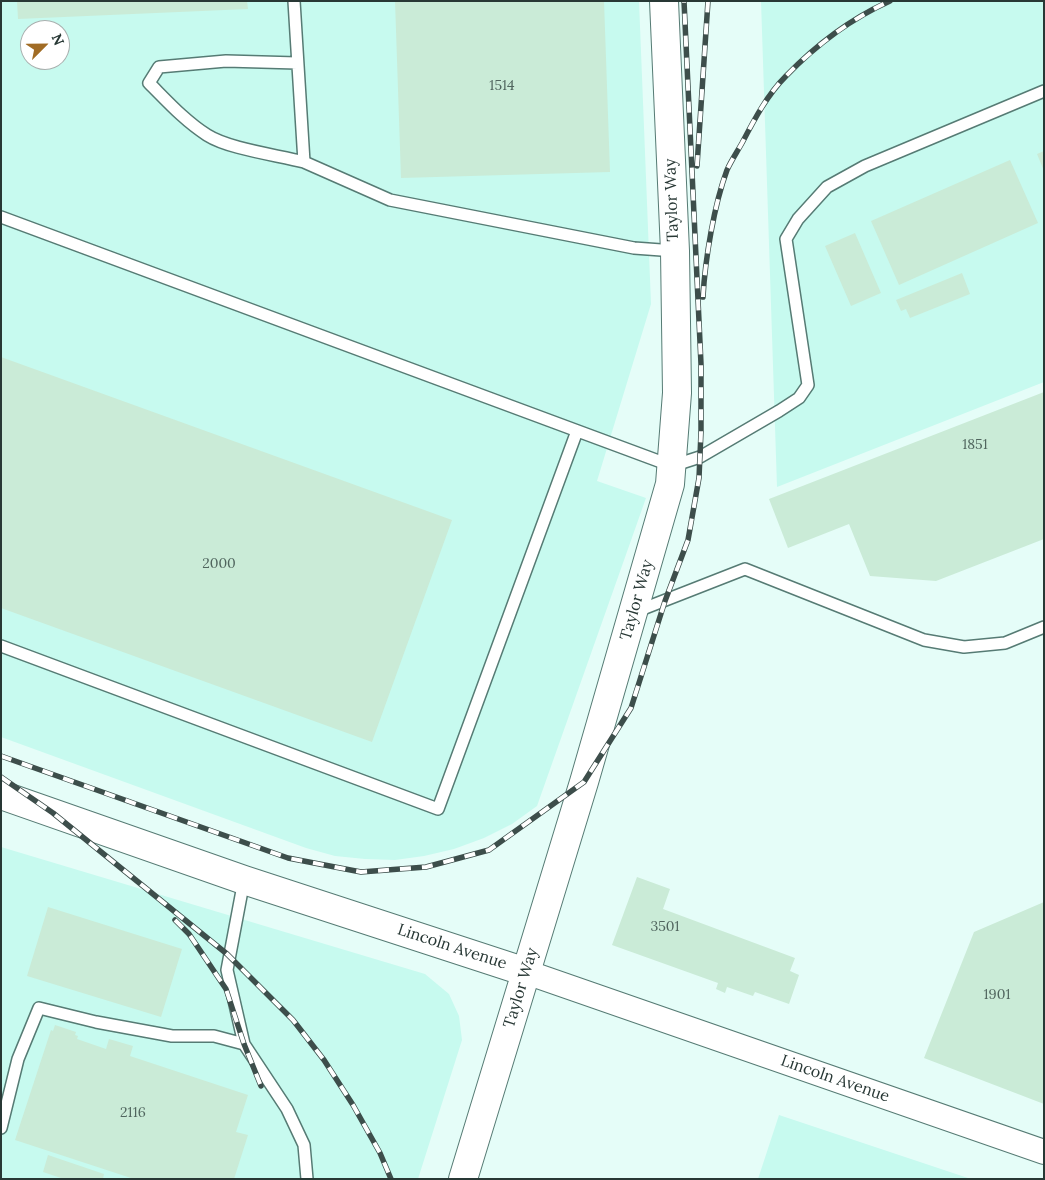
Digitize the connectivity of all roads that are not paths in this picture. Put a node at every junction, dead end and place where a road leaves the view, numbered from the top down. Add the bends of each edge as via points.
1 (294, 1) edge
2 (664, 1) edge
3 (297, 63) junction
4 (1044, 91) edge
5 (304, 162) junction
6 (1, 217) edge
7 (675, 251) junction
8 (577, 431) junction
9 (672, 466) junction
10 (633, 612) junction
11 (1044, 627) edge
12 (1, 646) edge
13 (1, 795) edge
14 (244, 880) junction
15 (526, 972) junction
16 (244, 1044) junction
17 (1, 1128) edge
18 (1044, 1152) edge
19 (307, 1179) edge
20 (463, 1179) edge

1 - 3 lane
2 - 7 street, Taylor Way
3 - 5 lane
3 - 5 lane via 226,61 159,67 148,83 208,136 227,144
4 - 9 lane via 864,166 826,187 798,219 786,239 808,385 799,398 732,439 700,458
5 - 7 lane via 390,200 634,248
6 - 8 lane
7 - 9 street, Taylor Way via 677,393
8 - 9 lane
8 - 12 lane via 438,808
9 - 10 street, Taylor Way via 670,484
10 - 11 lane via 745,569 924,640 964,646 1005,643
10 - 15 street, Taylor Way
13 - 14 street, Lincoln Avenue
14 - 15 street, Lincoln Avenue
14 - 16 lane via 227,970
15 - 18 street, Lincoln Avenue
15 - 20 street, Taylor Way
16 - 17 lane via 214,1036 172,1036 39,1008 18,1059
16 - 19 lane via 287,1109 304,1145

